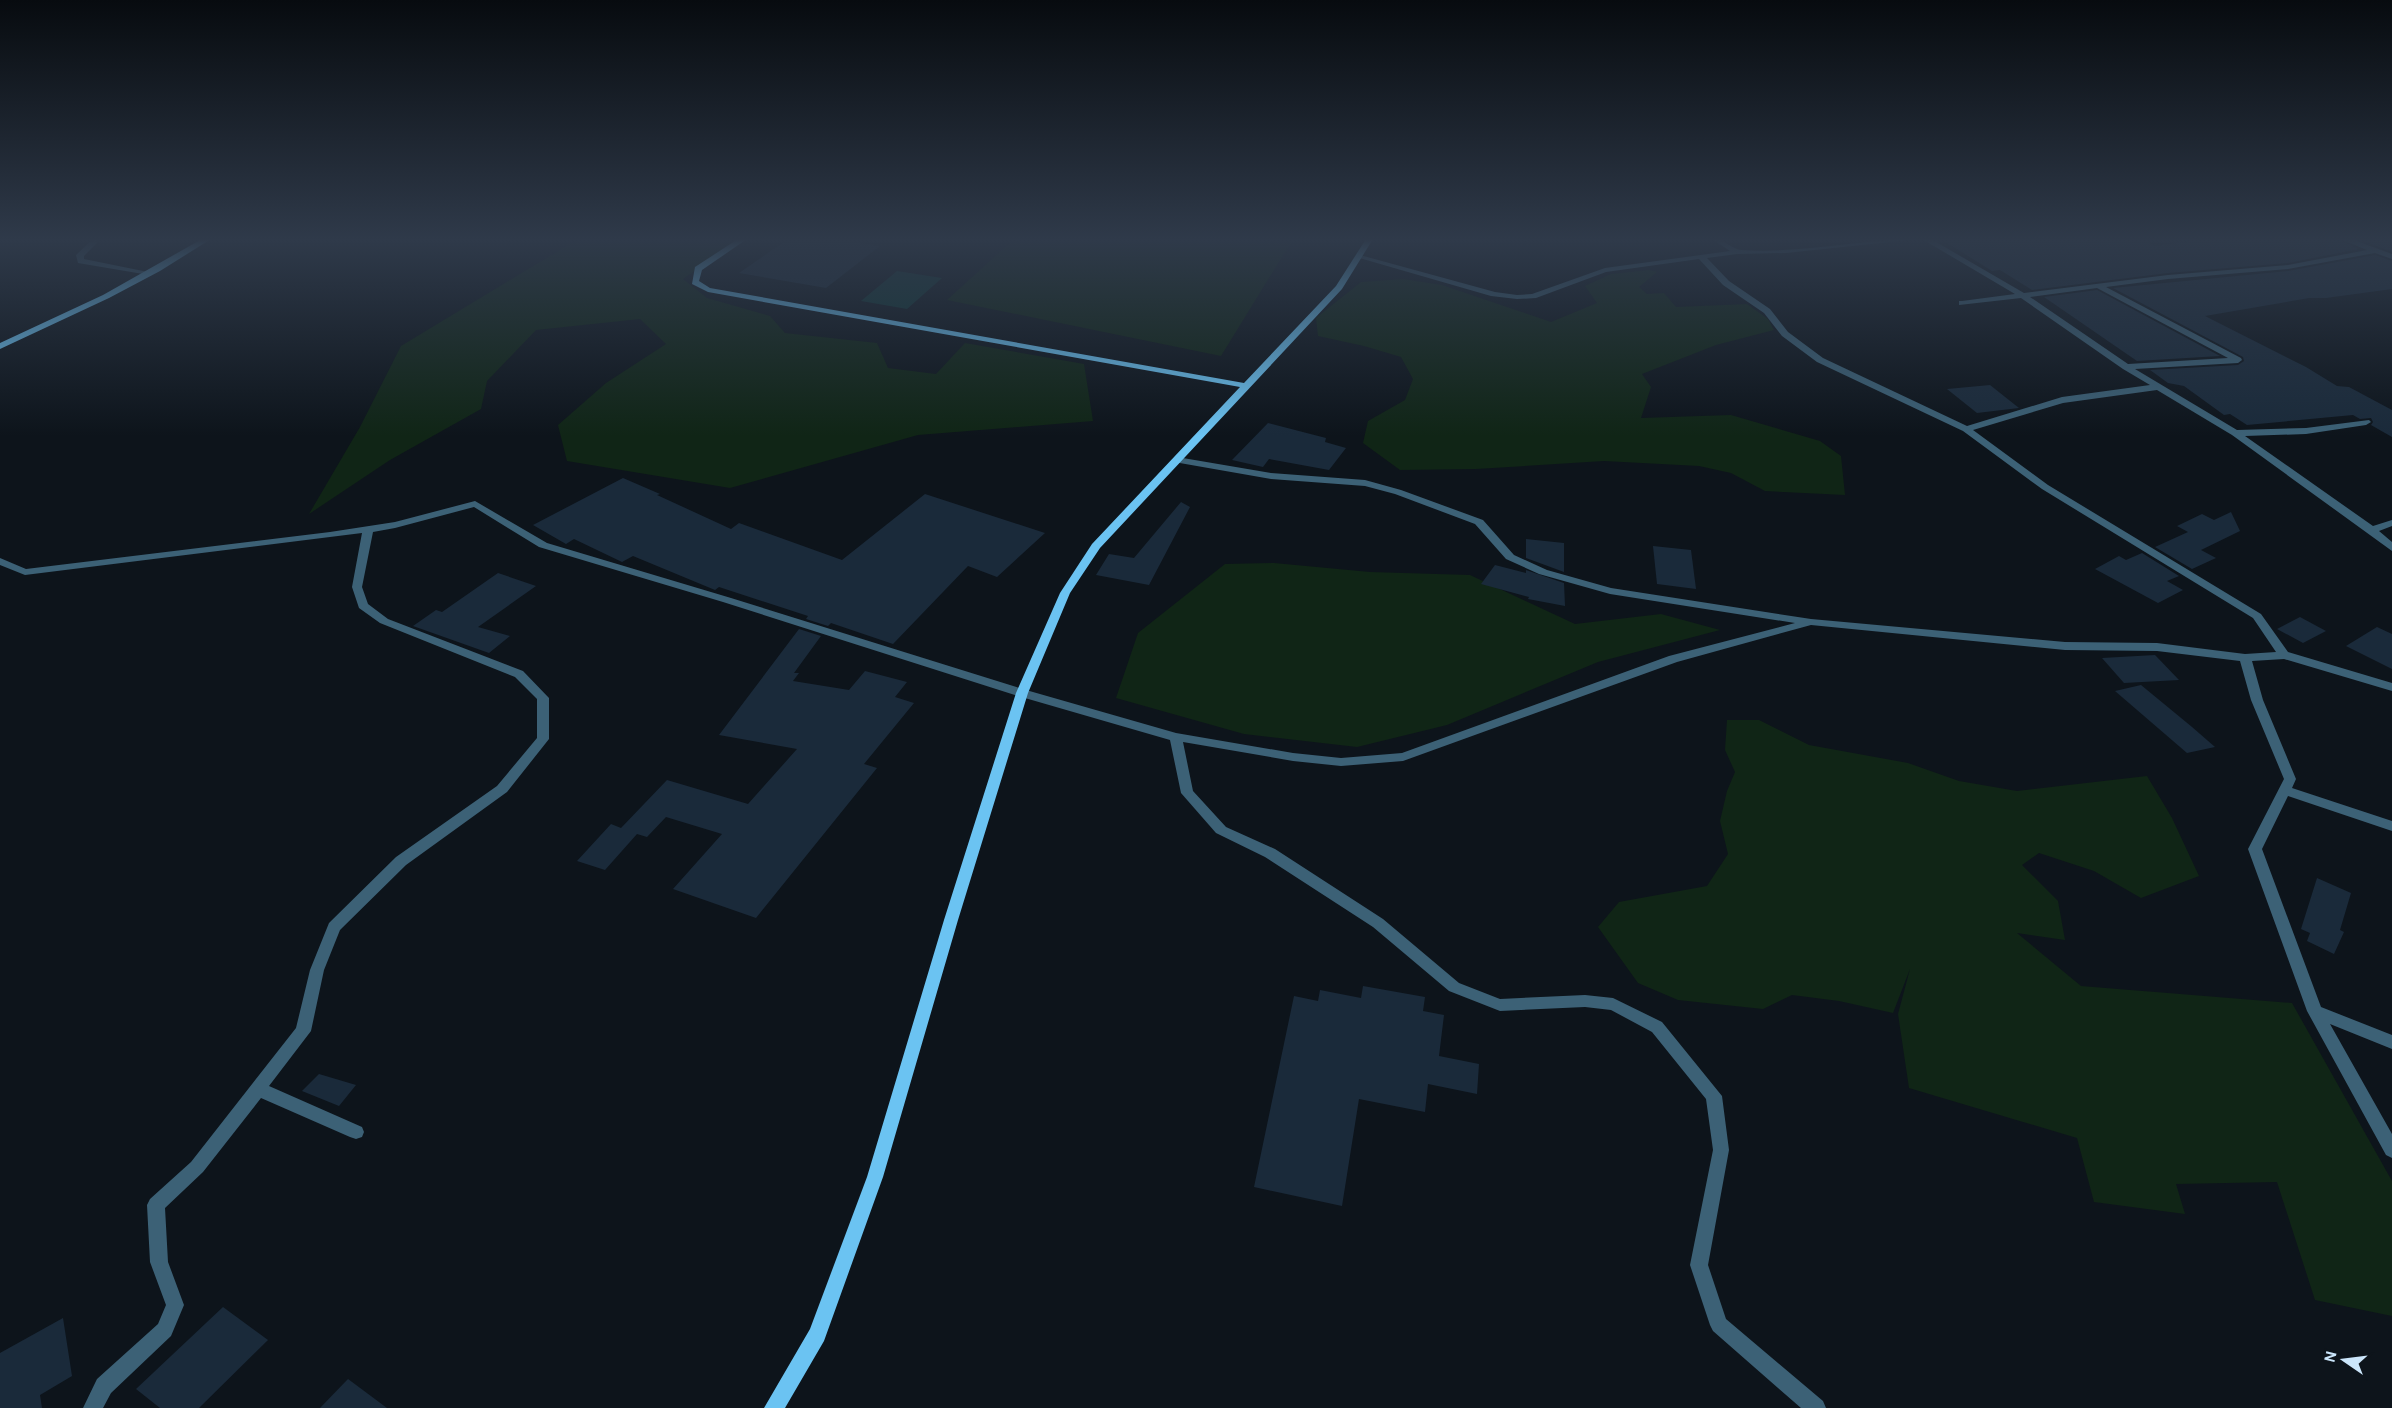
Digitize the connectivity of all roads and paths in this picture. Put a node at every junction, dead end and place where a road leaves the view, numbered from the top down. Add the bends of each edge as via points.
1 (90, 305) edge
2 (791, 305) edge
3 (1323, 305) edge
4 (1758, 305) edge
5 (2037, 305) edge
6 (2133, 305) edge
7 (0, 346) edge
8 (2126, 367) junction
9 (1248, 386) junction
10 (2157, 387) junction
11 (2366, 422) dead end
12 (1966, 429) junction
13 (2235, 433) junction
14 (1177, 460) junction
15 (2392, 523) edge
16 (368, 530) junction
17 (2372, 530) junction
18 (2392, 548) edge
19 (0, 561) edge
20 (1811, 622) junction
21 (2284, 655) junction
22 (2245, 658) junction
23 (2392, 687) edge
24 (1022, 693) junction
25 (1176, 737) junction
26 (2284, 790) junction
27 (2392, 826) edge
28 (2315, 1011) junction
29 (2392, 1042) edge
30 (258, 1089) junction
31 (356, 1132) dead end
32 (2392, 1150) edge
33 (93, 1408) edge
34 (774, 1408) edge
35 (1816, 1408) edge

1 - 7 street
2 - 9 street
3 - 9 street
4 - 12 street via 1785,334 1820,360
5 - 8 street
6 - 8 street via 2238,360
8 - 10 street
9 - 14 street
10 - 12 street via 2062,400
10 - 13 street
11 - 13 street via 2306,431
12 - 21 street via 2054,493 2257,616
13 - 17 street
14 - 20 street via 1271,476 1365,483 1479,522 1510,557 1543,572 1610,591
14 - 24 street via 1096,546 1065,593
15 - 17 street
16 - 19 street via 25,572
16 - 24 street via 475,504 543,546
16 - 30 street via 357,587 363,606 384,621 519,674 543,698 543,739 502,789 401,861 334,927 317,970 303,1031
17 - 18 street
20 - 22 street via 2065,646 2157,647
20 - 25 street via 1673,659 1403,757 1341,762
21 - 22 street
21 - 23 street
22 - 26 street via 2257,700 2290,779
24 - 25 street
24 - 34 street via 875,1177 817,1334
25 - 35 street via 1187,793 1221,830 1270,853 1378,923 1454,987 1500,1005 1585,1001 1614,1004 1657,1027 1714,1096 1721,1150 1699,1265 1719,1325
26 - 27 street
26 - 28 street via 2255,849
28 - 29 street
28 - 32 street
30 - 31 street
30 - 33 street via 197,1167 156,1205 159,1262 175,1305 165,1330 104,1386

